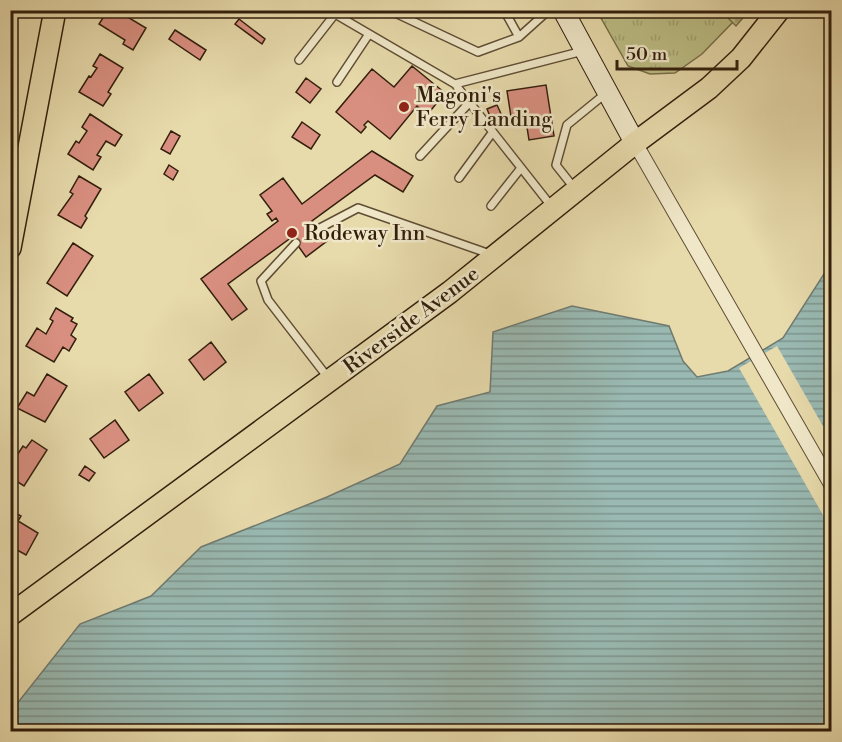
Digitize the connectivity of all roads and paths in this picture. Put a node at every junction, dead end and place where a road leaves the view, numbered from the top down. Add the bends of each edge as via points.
1 (55, 10) edge
2 (389, 10) edge
3 (504, 10) edge
4 (549, 10) edge
5 (563, 10) edge
6 (779, 10) edge
7 (369, 34) junction
8 (519, 37) junction
9 (584, 51) junction
10 (299, 60) dead end
11 (337, 82) dead end
12 (455, 84) junction
13 (607, 93) junction
14 (469, 103) junction
15 (492, 133) junction
16 (635, 143) junction
17 (420, 156) dead end
18 (521, 168) junction
19 (459, 178) dead end
20 (576, 191) junction
21 (491, 206) dead end
22 (554, 209) junction
23 (318, 229) dead end
24 (296, 243) dead end
25 (10, 248) edge
26 (495, 256) junction
27 (330, 381) junction
28 (831, 486) edge
29 (14, 610) edge

1 - 25 main road
2 - 8 lane via 478,52
3 - 8 lane
4 - 8 lane
5 - 9 main road
6 - 16 main road, Riverside Avenue via 741,58 709,88
7 - 10 lane via 335,14
7 - 11 lane
7 - 12 lane
9 - 12 lane
9 - 13 main road
12 - 14 lane
13 - 16 main road
13 - 20 lane via 567,125 556,165
14 - 15 lane
14 - 17 lane
15 - 18 lane
15 - 19 lane
16 - 20 main road, Riverside Avenue
16 - 28 street
18 - 21 lane
18 - 22 lane
20 - 22 main road, Riverside Avenue
22 - 26 main road, Riverside Avenue
23 - 26 lane via 357,208
24 - 27 lane via 261,281 268,300
26 - 27 main road, Riverside Avenue
27 - 29 main road, Riverside Avenue

